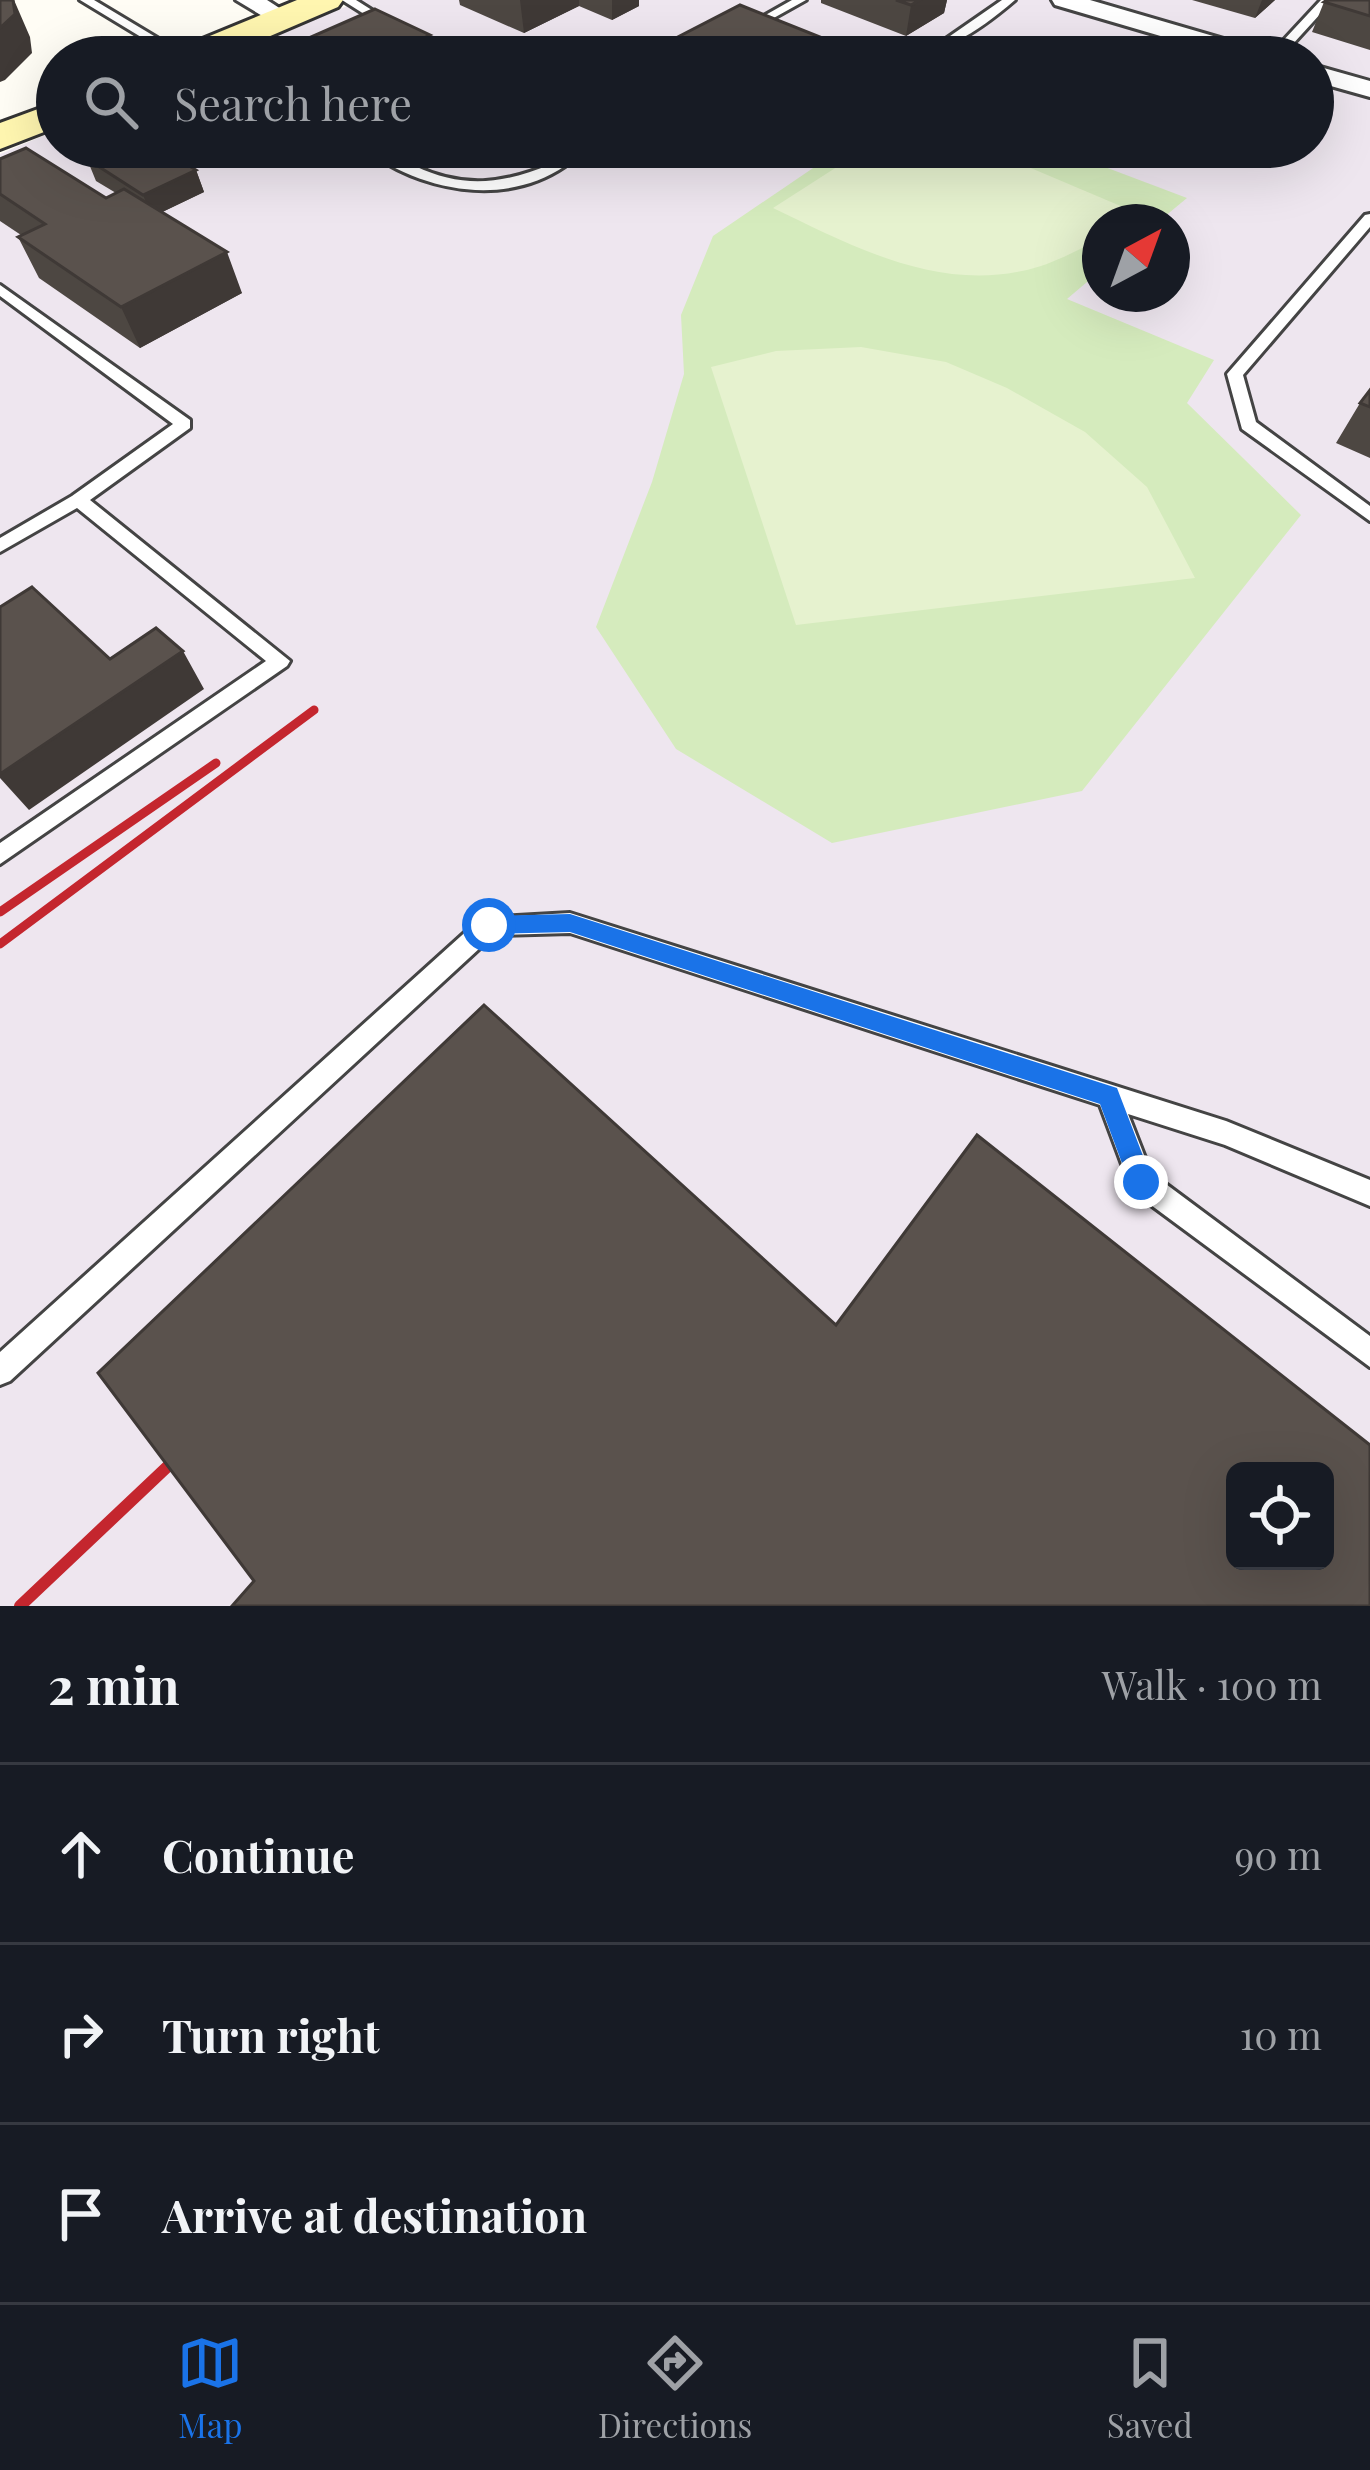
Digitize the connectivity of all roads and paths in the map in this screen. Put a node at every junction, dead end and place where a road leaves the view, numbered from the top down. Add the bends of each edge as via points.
1 (86, 0) edge
2 (248, 0) edge
3 (326, 0) edge
4 (348, 0) edge
5 (800, 0) edge
6 (1009, 0) edge
7 (1064, 0) edge
8 (1327, 0) edge
9 (283, 18) junction
10 (393, 25) junction
11 (375, 33) edge
12 (767, 34) edge
13 (158, 36) edge
14 (243, 36) edge
15 (409, 36) edge
16 (958, 36) edge
17 (1187, 36) edge
18 (1294, 36) edge
19 (1334, 79) edge
20 (1370, 89) edge
21 (36, 122) edge
22 (0, 137) edge
23 (409, 168) edge
24 (554, 168) edge
25 (1370, 218) edge
26 (0, 289) edge
27 (77, 500) junction
28 (1370, 515) edge
29 (0, 546) edge
30 (0, 855) edge
31 (1108, 1096) junction
32 (1370, 1193) edge
33 (1370, 1353) edge
34 (0, 1371) edge

1 - 13 lane
2 - 9 street
3 - 9 street
4 - 10 lane
5 - 12 lane via 748,27
6 - 16 lane
7 - 17 street
8 - 18 lane
9 - 14 street
10 - 11 lane
10 - 15 lane
19 - 20 street
21 - 22 street
23 - 24 lane via 479,191
25 - 28 lane via 1235,374 1248,425
26 - 27 lane via 184,424
27 - 29 lane
27 - 30 lane via 280,661
31 - 32 lane via 1226,1133
31 - 33 lane via 1141,1182
31 - 34 lane via 570,923 489,925

